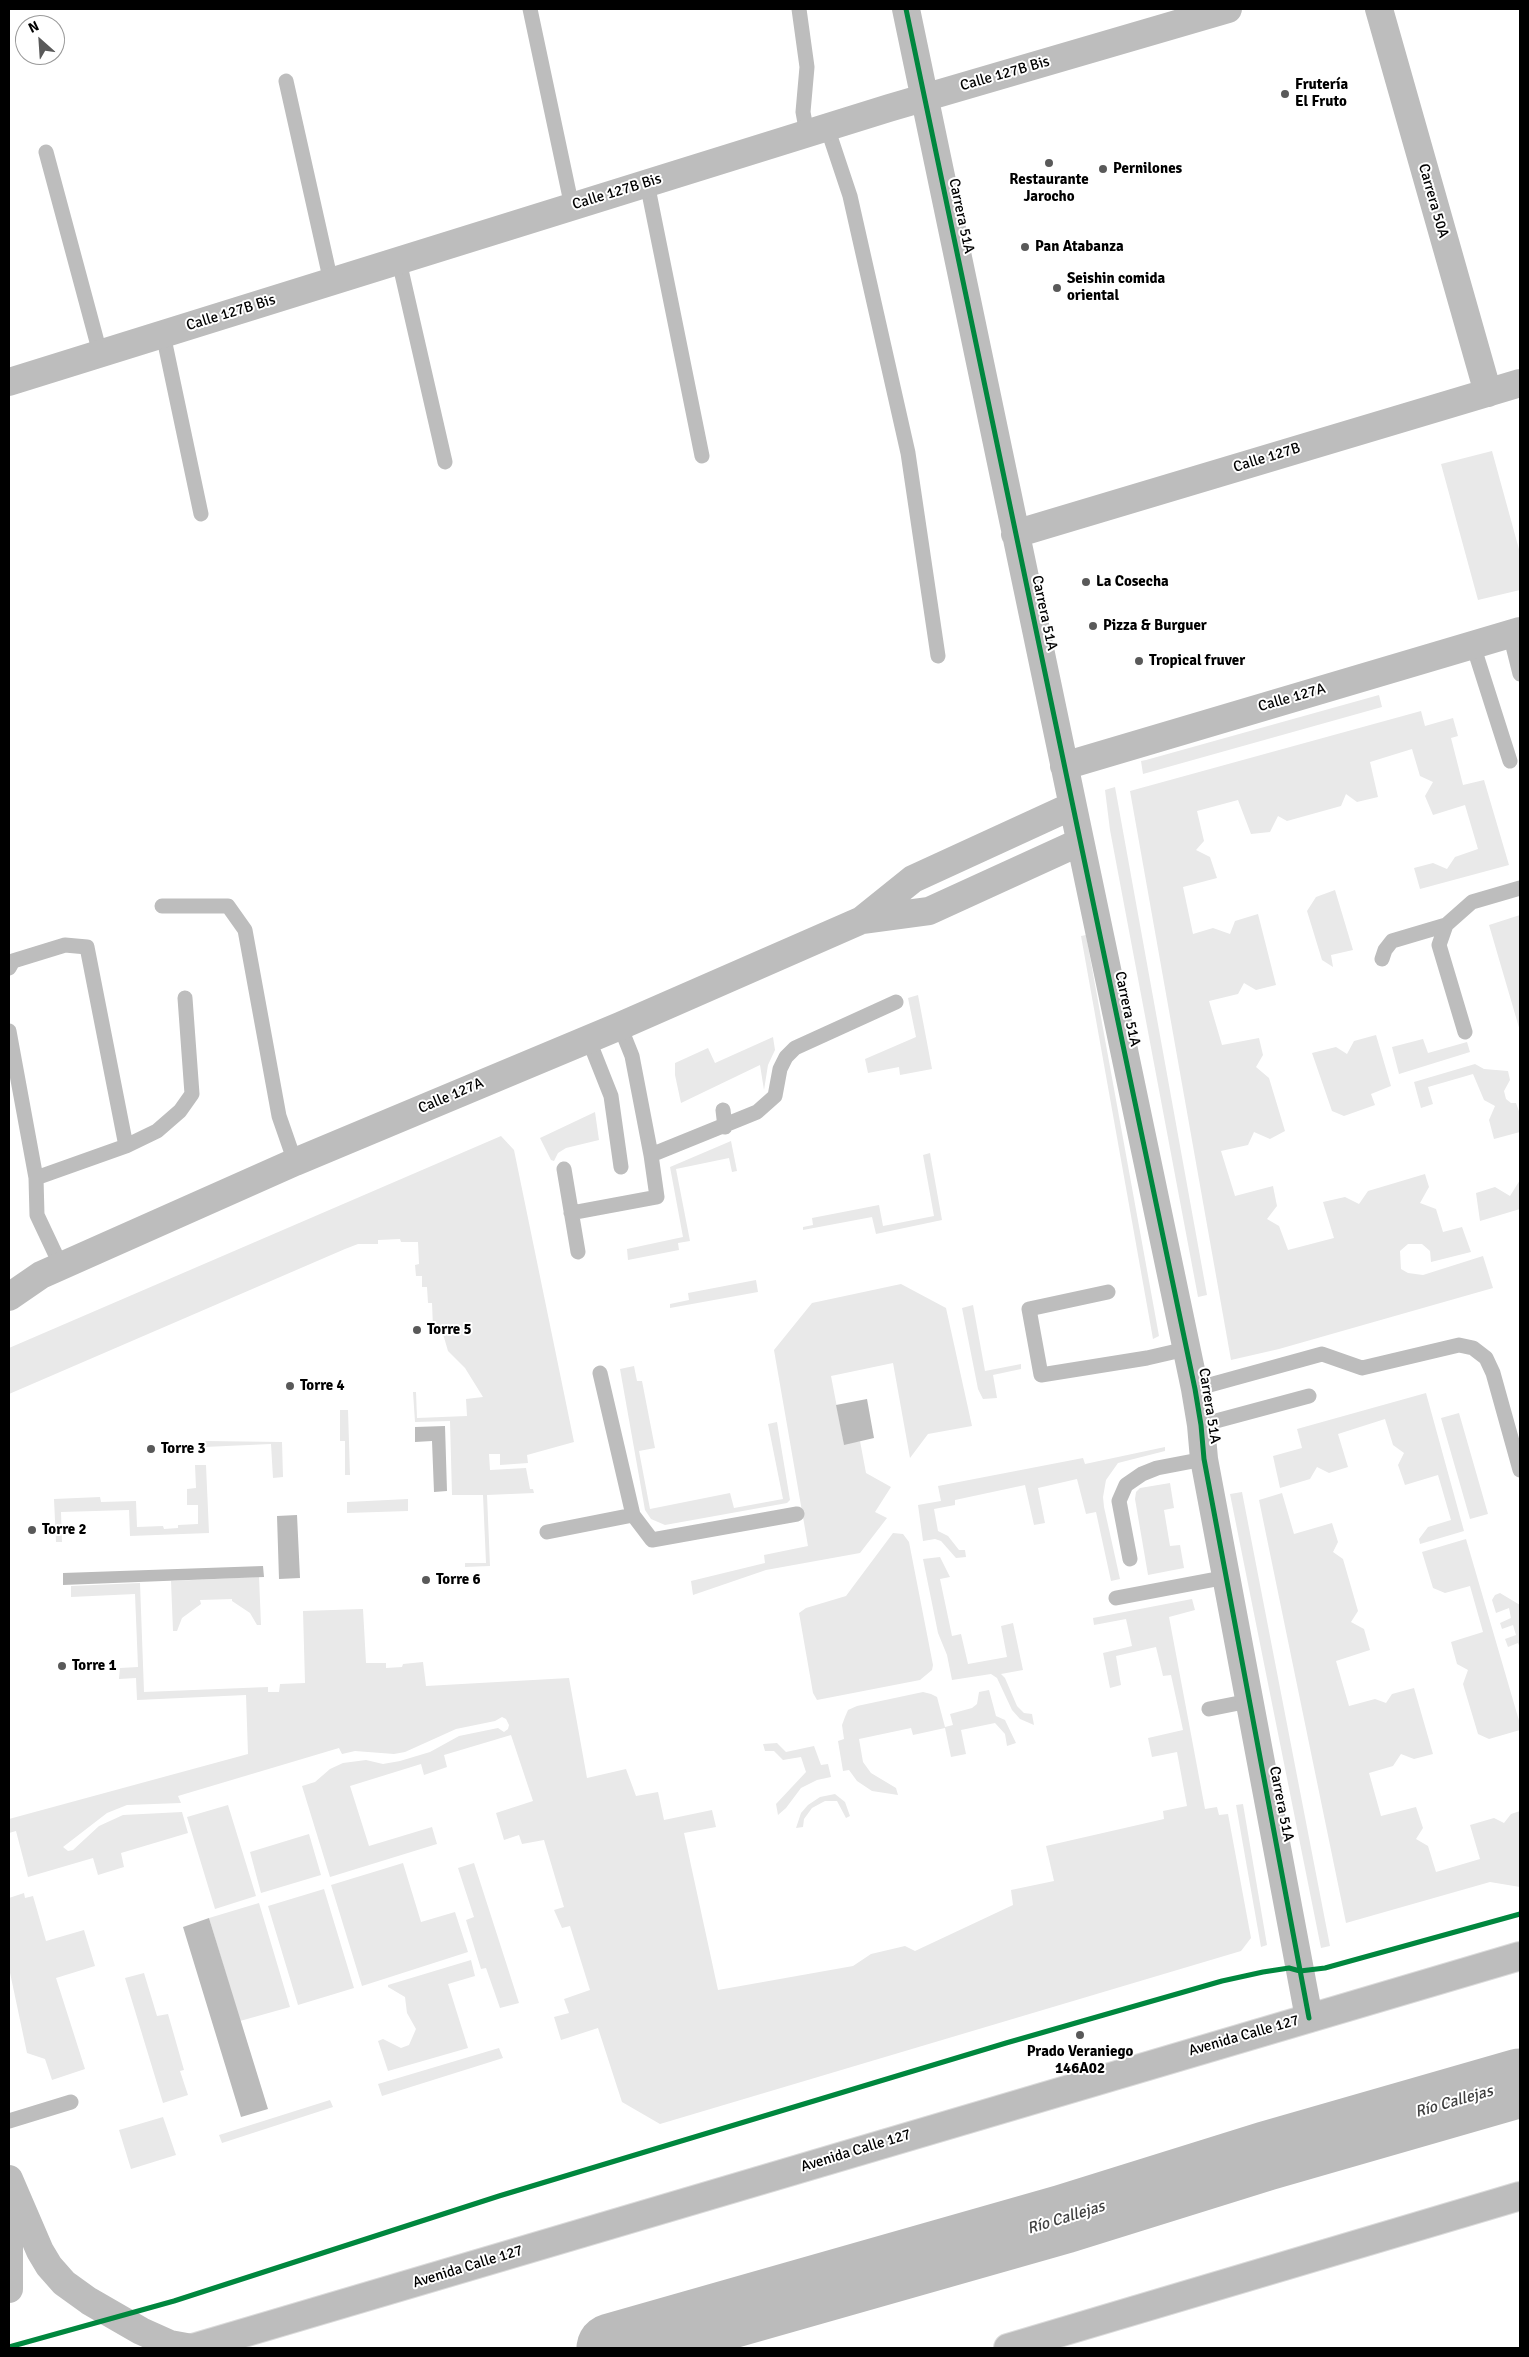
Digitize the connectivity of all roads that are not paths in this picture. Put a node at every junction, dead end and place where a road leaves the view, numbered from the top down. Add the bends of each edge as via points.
1 (530, 9) edge
2 (799, 9) edge
3 (906, 9) edge
4 (1228, 9) edge
5 (1379, 9) edge
6 (286, 81) dead end
7 (923, 97) junction
8 (817, 131) junction
9 (46, 152) dead end
10 (647, 183) junction
11 (572, 206) junction
12 (399, 261) junction
13 (331, 282) junction
14 (163, 334) junction
15 (100, 353) junction
16 (9, 382) edge
17 (1520, 383) edge
18 (1488, 393) junction
19 (702, 456) dead end
20 (444, 462) dead end
21 (201, 514) dead end
22 (1015, 534) junction
23 (1515, 632) edge
24 (1473, 645) junction
25 (938, 656) dead end
26 (1520, 674) edge
27 (1510, 761) dead end
28 (1064, 766) junction
29 (1072, 806) junction
30 (1080, 842) junction
31 (1520, 888) edge
32 (162, 906) dead end
33 (862, 920) junction
34 (1446, 925) junction
35 (1382, 959) dead end
36 (9, 968) edge
37 (185, 998) dead end
38 (896, 1002) dead end
39 (620, 1026) junction
40 (9, 1031) edge
41 (1465, 1032) dead end
42 (588, 1038) junction
43 (723, 1110) dead end
44 (725, 1127) junction
45 (126, 1146) junction
46 (651, 1156) junction
47 (295, 1162) junction
48 (621, 1167) dead end
49 (564, 1169) dead end
50 (36, 1178) junction
51 (571, 1213) junction
52 (578, 1252) dead end
53 (51, 1270) junction
54 (9, 1282) edge
55 (1108, 1292) dead end
56 (9, 1297) edge
57 (1186, 1349) junction
58 (600, 1373) dead end
59 (1194, 1389) junction
60 (1308, 1396) dead end
61 (1202, 1425) junction
62 (1204, 1459) junction
63 (1520, 1470) edge
64 (798, 1514) dead end
65 (633, 1515) junction
66 (547, 1532) dead end
67 (1130, 1559) dead end
68 (1226, 1577) junction
69 (1116, 1598) dead end
70 (1249, 1701) junction
71 (1209, 1709) dead end
72 (1520, 1956) edge
73 (1309, 2018) junction
74 (71, 2102) dead end
75 (9, 2121) edge
76 (9, 2179) edge
77 (1520, 2196) edge
78 (9, 2206) edge
79 (9, 2289) edge
80 (192, 2348) edge
81 (1008, 2348) edge

1 - 11 lane
2 - 8 lane via 807,67 803,112
3 - 7 street, Carrera 51A
4 - 7 street, Calle 127B Bis
5 - 18 street, Carrera 50A
6 - 13 lane
7 - 8 street, Calle 127B Bis
7 - 22 street, Carrera 51A
8 - 10 street, Calle 127B Bis
8 - 25 lane via 850,196 908,453
9 - 15 lane
10 - 11 street, Calle 127B Bis
10 - 19 lane
11 - 12 street, Calle 127B Bis
12 - 13 street, Calle 127B Bis
12 - 20 lane
13 - 14 street, Calle 127B Bis
14 - 15 street, Calle 127B Bis
14 - 21 lane
15 - 16 street, Calle 127B Bis
17 - 18 street, Calle 127B
18 - 22 street, Calle 127B
22 - 28 street, Carrera 51A
23 - 24 street, Calle 127A
23 - 26 lane
24 - 27 lane
24 - 28 street, Calle 127A
28 - 29 street, Carrera 51A
29 - 30 street, Carrera 51A
29 - 33 street, Calle 127A via 913,880
30 - 33 street, Calle 127A via 929,911
30 - 57 street, Carrera 51A
31 - 34 lane via 1472,902
32 - 47 lane via 228,906 245,930 279,1116
33 - 39 street, Calle 127A
34 - 35 lane via 1392,941
34 - 41 lane via 1439,945
36 - 45 lane via 13,961 64,945 87,947
37 - 45 lane via 192,1094 180,1111 156,1131
38 - 44 lane via 858,1026 794,1048 780,1069 775,1096 759,1118
39 - 42 street, Calle 127A
39 - 46 lane via 632,1056
40 - 50 lane
42 - 47 street, Calle 127A
42 - 48 lane via 611,1096
43 - 44 lane
44 - 46 lane
45 - 50 lane
46 - 51 lane via 656,1197
47 - 53 street, Calle 127A
49 - 51 lane
50 - 53 lane via 37,1215
51 - 52 lane
53 - 54 street, Calle 127A
53 - 56 street, Calle 127A
55 - 57 lane via 1029,1309 1041,1375
57 - 59 street, Carrera 51A
58 - 65 lane
59 - 61 street, Carrera 51A
59 - 63 lane via 1322,1354 1362,1368 1459,1345 1473,1348 1486,1358 1493,1374
60 - 61 lane
61 - 62 street, Carrera 51A
62 - 67 lane via 1157,1468 1126,1485 1119,1501
62 - 68 street, Carrera 51A
64 - 65 lane via 652,1540
65 - 66 lane
68 - 69 lane
68 - 70 street, Carrera 51A
70 - 71 lane
70 - 73 street, Carrera 51A
72 - 73 street, Avenida Calle 127
73 - 80 street, Avenida Calle 127
74 - 75 lane
76 - 80 street via 40,2251 64,2283 141,2331 170,2344
77 - 81 street
78 - 79 street

